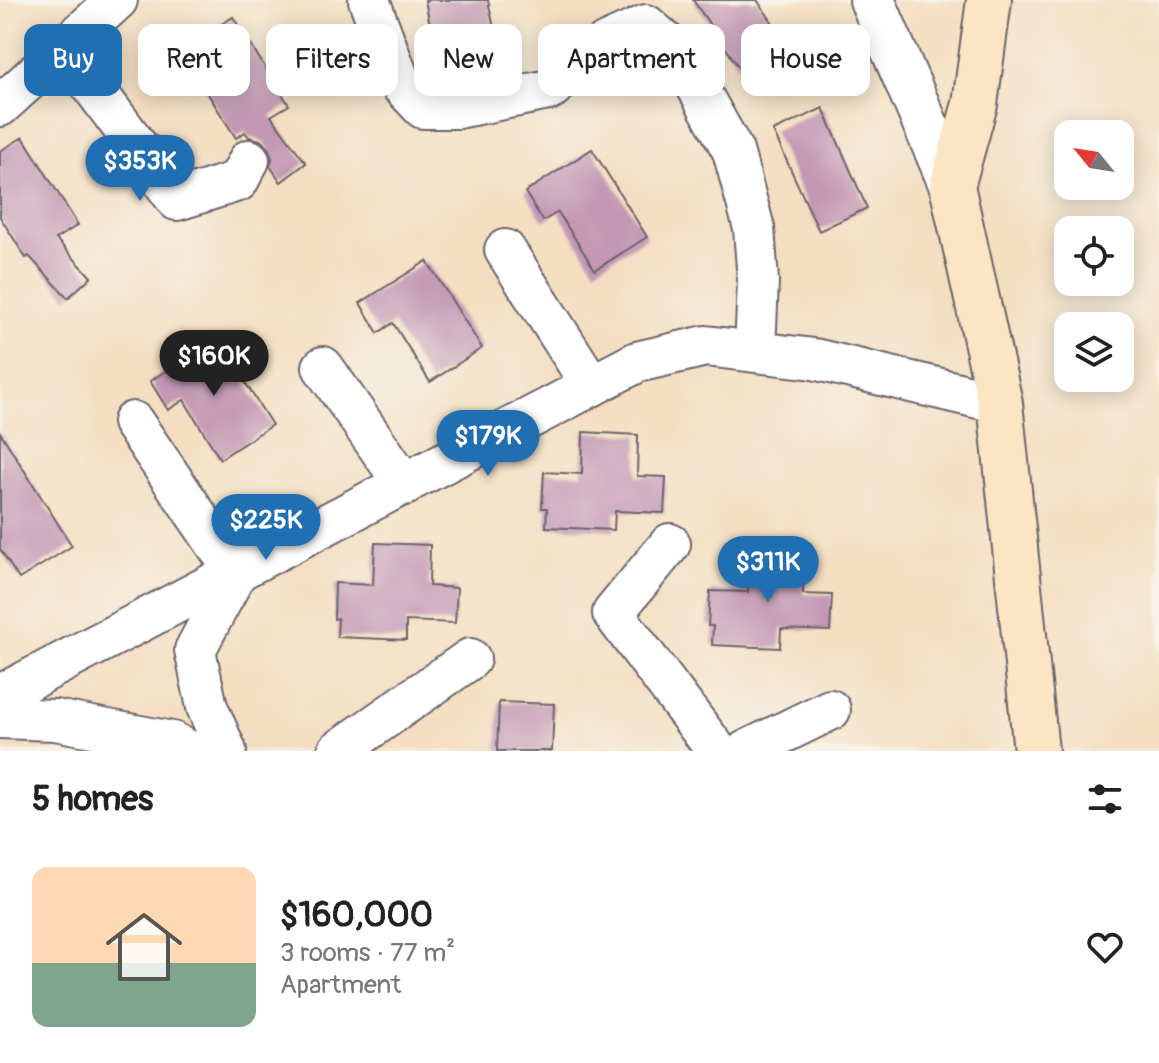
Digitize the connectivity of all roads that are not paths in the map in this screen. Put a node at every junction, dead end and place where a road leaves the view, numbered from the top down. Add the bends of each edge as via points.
1 (117, 0) edge
2 (369, 0) edge
3 (872, 0) edge
4 (989, 0) edge
5 (90, 24) edge
6 (24, 84) edge
7 (100, 96) edge
8 (0, 106) edge
9 (249, 160) dead end
10 (952, 186) junction
11 (505, 250) dead end
12 (755, 352) junction
13 (323, 367) dead end
14 (592, 386) junction
15 (1000, 403) junction
16 (133, 422) dead end
17 (405, 485) junction
18 (670, 544) dead end
19 (236, 573) junction
20 (470, 659) dead end
21 (830, 710) dead end
22 (3, 715) edge
23 (105, 740) edge
24 (189, 751) edge
25 (226, 751) edge
26 (338, 751) edge
27 (717, 751) edge
28 (746, 751) edge
29 (1036, 751) edge

1 - 5 street
2 - 12 street via 401,85 423,108 458,108 549,90 606,43 646,25 679,54 733,151 754,228
3 - 10 street
4 - 10 main road via 975,104
6 - 8 street
7 - 9 street via 177,200 238,181
10 - 15 main road
11 - 14 street
12 - 14 street via 706,346 637,362
12 - 15 street via 814,359
13 - 17 street
14 - 17 street
15 - 29 main road
16 - 19 street
17 - 19 street
18 - 27 street via 613,613
19 - 22 street
19 - 25 street via 195,650 207,707
20 - 26 street
21 - 28 street
22 - 23 street via 55,720
23 - 24 street via 172,742

